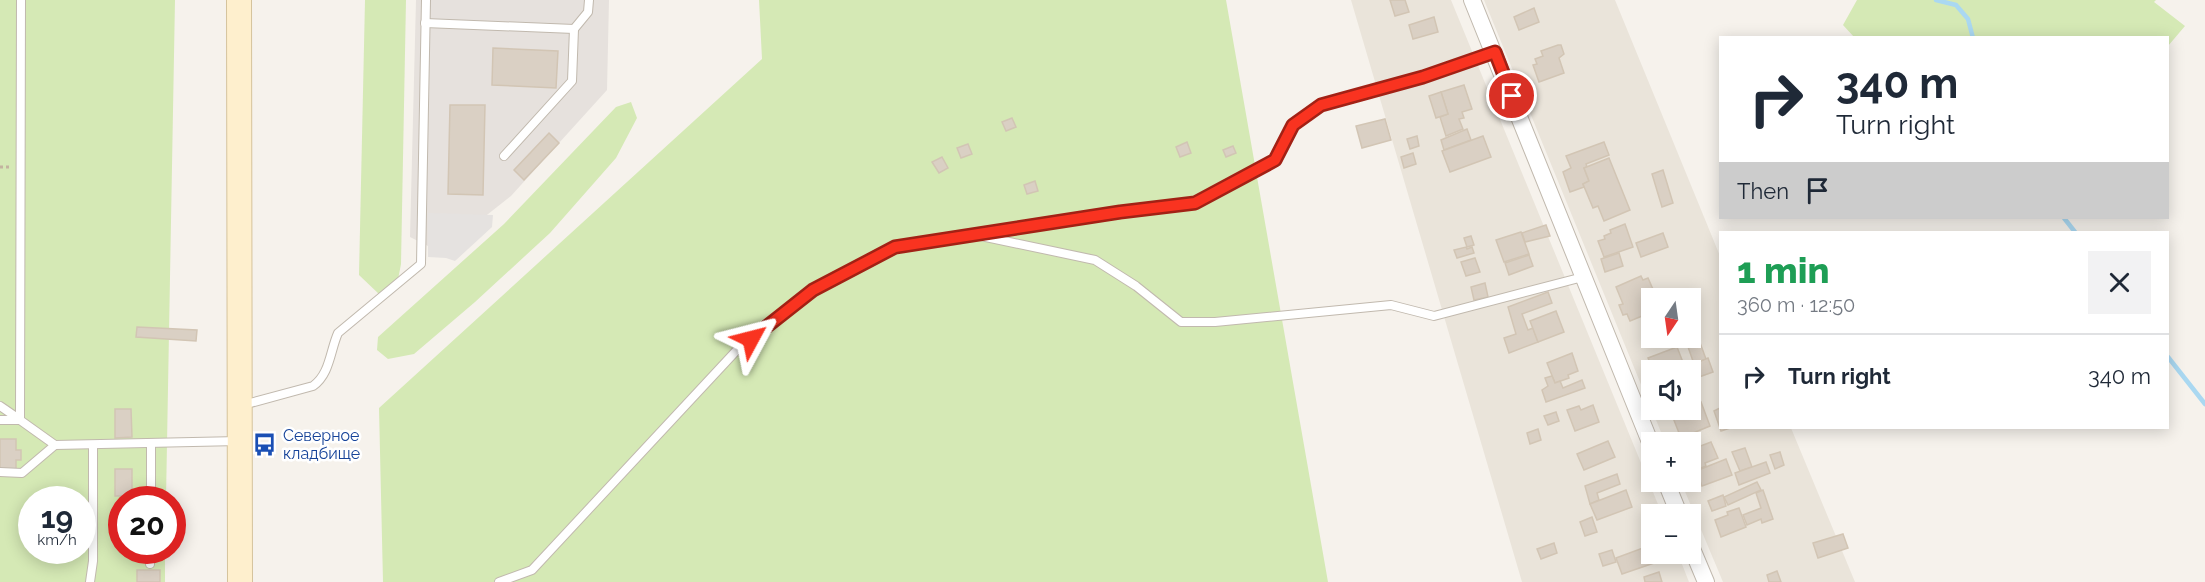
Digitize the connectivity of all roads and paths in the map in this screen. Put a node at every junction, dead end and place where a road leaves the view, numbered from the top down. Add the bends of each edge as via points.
1 (21, 0) edge
2 (239, 0) edge
3 (426, 0) edge
4 (589, 0) edge
5 (1472, 0) edge
6 (426, 23) junction
7 (574, 29) junction
8 (1495, 52) junction
9 (504, 156) dead end
10 (974, 234) junction
11 (1583, 277) junction
12 (239, 405) junction
13 (0, 406) edge
14 (0, 420) edge
15 (20, 420) junction
16 (1646, 432) edge
17 (239, 441) junction
18 (151, 443) junction
19 (55, 445) junction
20 (93, 445) junction
21 (0, 472) edge
22 (151, 486) edge
23 (1698, 564) edge
24 (90, 582) edge
25 (240, 582) edge
26 (499, 582) edge
27 (1706, 582) edge

1 - 15 lane
2 - 12 main road
3 - 6 lane
4 - 7 lane via 588,12
5 - 8 street
6 - 7 lane
6 - 12 lane via 421,264 338,333 319,381 303,389
7 - 9 lane via 572,81
8 - 10 lane via 1321,105 1293,125 1275,160 1195,203
8 - 11 street
10 - 11 lane via 1095,260 1181,322 1390,305 1434,316
10 - 26 lane via 895,247 813,290 736,351 532,570
11 - 16 street
12 - 17 main road
13 - 15 lane
14 - 15 lane
15 - 19 lane
17 - 18 lane
17 - 25 main road
18 - 20 lane
18 - 22 lane
19 - 20 lane
19 - 21 lane via 22,473
20 - 24 lane
23 - 27 street

